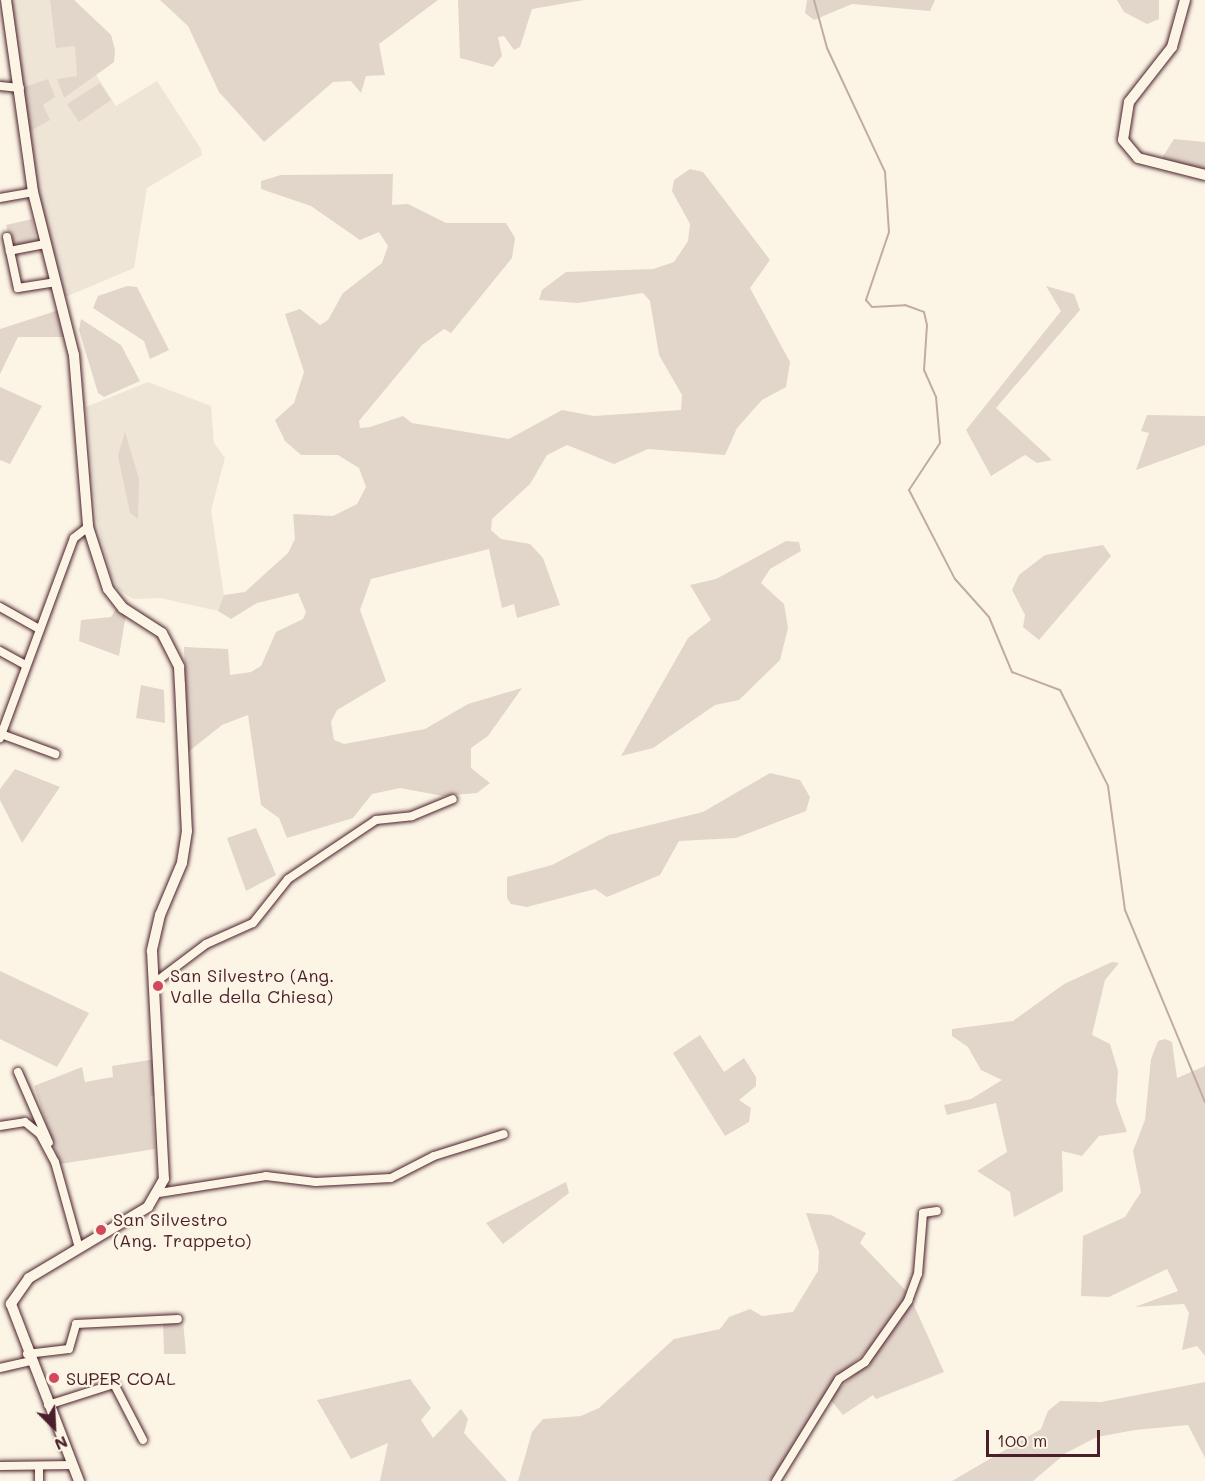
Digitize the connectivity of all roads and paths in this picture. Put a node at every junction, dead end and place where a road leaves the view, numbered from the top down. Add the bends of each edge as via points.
1 (6, 0) edge
2 (1185, 0) edge
3 (0, 86) edge
4 (20, 88) junction
5 (1205, 175) edge
6 (33, 192) junction
7 (0, 198) edge
8 (7, 237) dead end
9 (45, 244) junction
10 (10, 251) junction
11 (55, 282) junction
12 (88, 527) junction
13 (0, 607) edge
14 (39, 629) junction
15 (0, 651) edge
16 (25, 665) junction
17 (1, 736) edge
18 (55, 754) dead end
19 (453, 800) dead end
20 (153, 984) junction
21 (18, 1072) dead end
22 (0, 1126) edge
23 (504, 1134) dead end
24 (55, 1162) junction
25 (159, 1193) junction
26 (937, 1210) dead end
27 (79, 1248) junction
28 (178, 1319) dead end
29 (28, 1357) junction
30 (0, 1368) edge
31 (48, 1405) junction
32 (143, 1440) dead end
33 (73, 1465) junction
34 (0, 1466) edge
35 (39, 1467) junction
36 (39, 1481) edge
37 (79, 1481) edge
38 (776, 1481) edge

1 - 4 street
2 - 5 street via 1172,47 1129,102 1123,140 1138,158
3 - 4 street
4 - 6 street
6 - 7 street
6 - 9 street
8 - 10 street
9 - 10 street
9 - 11 street
10 - 11 street via 21,290
11 - 12 street via 74,355
12 - 14 street via 74,538
12 - 20 street via 111,594 162,633 179,667 187,831 182,863 154,939
13 - 14 street
14 - 16 street
15 - 16 street
16 - 17 street
17 - 18 street
19 - 20 street via 412,816 376,820 288,879 252,923 206,944
20 - 25 street via 165,1164
21 - 24 street
22 - 24 street via 33,1124
23 - 25 street via 434,1156 391,1178 316,1182 267,1176
24 - 27 street
25 - 27 street via 129,1221
26 - 38 street via 923,1213 918,1274 908,1301 865,1362 839,1379
27 - 29 street via 15,1292 12,1315
28 - 29 street via 76,1324 69,1349
29 - 30 street
29 - 31 street
31 - 32 street via 114,1384
31 - 33 street
33 - 35 street
33 - 37 street
34 - 35 street
35 - 36 street

